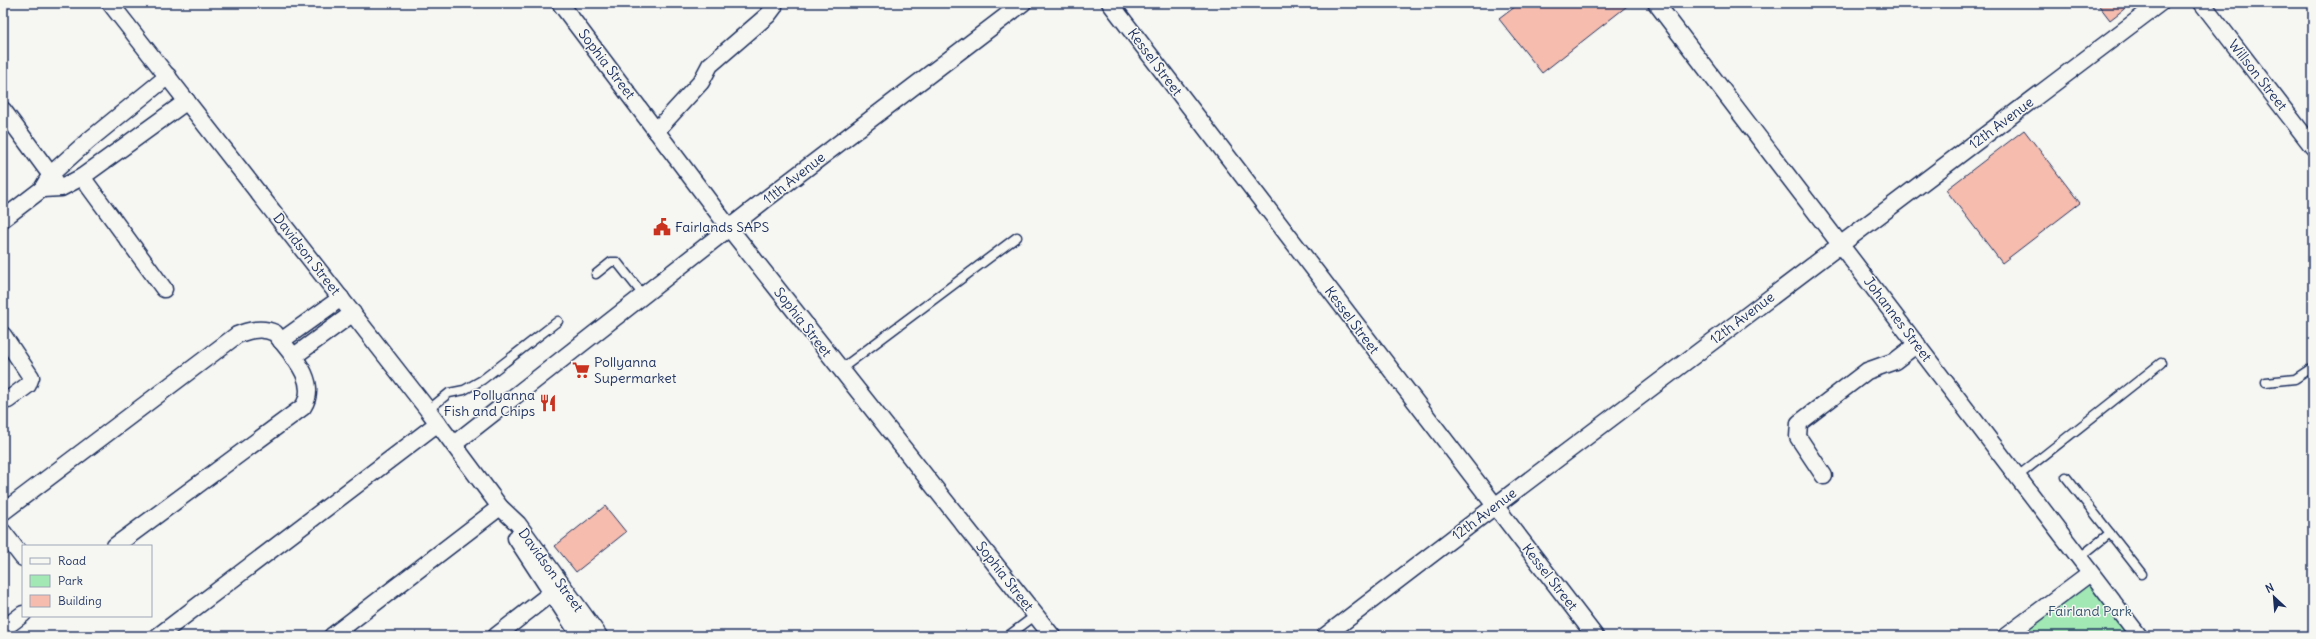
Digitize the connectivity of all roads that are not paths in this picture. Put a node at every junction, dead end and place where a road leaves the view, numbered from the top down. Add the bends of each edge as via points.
1 (110, 3) edge
2 (560, 3) edge
3 (774, 3) edge
4 (1023, 3) edge
5 (1110, 3) edge
6 (1656, 3) edge
7 (2160, 3) edge
8 (2202, 3) edge
9 (168, 76) junction
10 (187, 101) junction
11 (3, 110) edge
12 (656, 131) junction
13 (2313, 147) edge
14 (51, 174) junction
15 (82, 177) junction
16 (61, 188) junction
17 (42, 189) junction
18 (3, 219) edge
19 (730, 229) junction
20 (1017, 237) dead end
21 (1840, 244) junction
22 (596, 274) dead end
23 (164, 289) dead end
24 (644, 296) junction
25 (341, 298) junction
26 (353, 313) junction
27 (558, 321) dead end
28 (3, 335) edge
29 (281, 341) junction
30 (1917, 344) junction
31 (293, 357) junction
32 (2161, 363) dead end
33 (2313, 367) edge
34 (841, 369) junction
35 (2266, 382) dead end
36 (8, 400) dead end
37 (428, 410) junction
38 (438, 423) junction
39 (454, 444) junction
40 (1824, 476) dead end
41 (2018, 476) junction
42 (2066, 477) dead end
43 (1495, 506) junction
44 (500, 507) junction
45 (3, 512) edge
46 (3, 532) edge
47 (2110, 533) junction
48 (116, 545) edge
49 (22, 557) edge
50 (2079, 558) junction
51 (2090, 573) junction
52 (2142, 574) dead end
53 (550, 594) junction
54 (22, 615) edge
55 (1036, 615) junction
56 (3, 629) edge
57 (165, 634) edge
58 (332, 636) edge
59 (496, 636) edge
60 (580, 636) edge
61 (599, 636) edge
62 (1008, 636) edge
63 (1052, 636) edge
64 (1325, 636) edge
65 (1595, 636) edge
66 (2006, 636) edge
67 (2139, 636) edge

1 - 9 street, Davidson Street
2 - 12 street, Sophia Street
3 - 12 street via 768,15 710,65 701,82
4 - 19 street, 11th Avenue
5 - 43 street, Kessel Street
6 - 21 street, Johannes Street
7 - 21 street, 12th Avenue
8 - 13 street, Willson Street
9 - 10 street, Davidson Street
9 - 14 street
10 - 15 street
10 - 25 street, Davidson Street
11 - 14 street
12 - 19 street, Sophia Street
14 - 16 street
14 - 17 street
15 - 16 street
15 - 23 street
16 - 17 street
17 - 18 street
19 - 24 street, 11th Avenue
19 - 34 street, Sophia Street
20 - 34 lane
21 - 30 street, Johannes Street
21 - 43 street, 12th Avenue
22 - 24 lane via 611,262 617,262
24 - 39 street, 11th Avenue
25 - 26 street, Davidson Street
25 - 29 street
26 - 31 street
26 - 37 street, Davidson Street
27 - 37 lane via 482,380 464,390 449,393
28 - 36 street via 31,377 28,385
29 - 31 street
29 - 45 street via 275,333 268,330 250,330 236,335
30 - 40 street via 1895,361 1867,371 1799,423 1798,437
30 - 41 street, Johannes Street
31 - 48 street via 304,374 310,392 309,399 303,407
32 - 41 lane
33 - 35 lane via 2295,379
34 - 55 street, Sophia Street
37 - 38 street, Davidson Street
38 - 39 street, Davidson Street
38 - 57 street
39 - 44 street, Davidson Street
41 - 50 street, Johannes Street
42 - 47 lane
43 - 64 street, 12th Avenue
43 - 65 street, Kessel Street
44 - 53 street, Davidson Street via 510,529
44 - 58 street
44 - 61 street, Davidson Street via 518,524
46 - 49 street
47 - 50 lane
47 - 52 lane
50 - 51 street, Johannes Street
51 - 66 street
51 - 67 street, Johannes Street
53 - 59 street
53 - 60 street, Davidson Street
54 - 56 street
55 - 62 lane
55 - 63 street, Sophia Street

